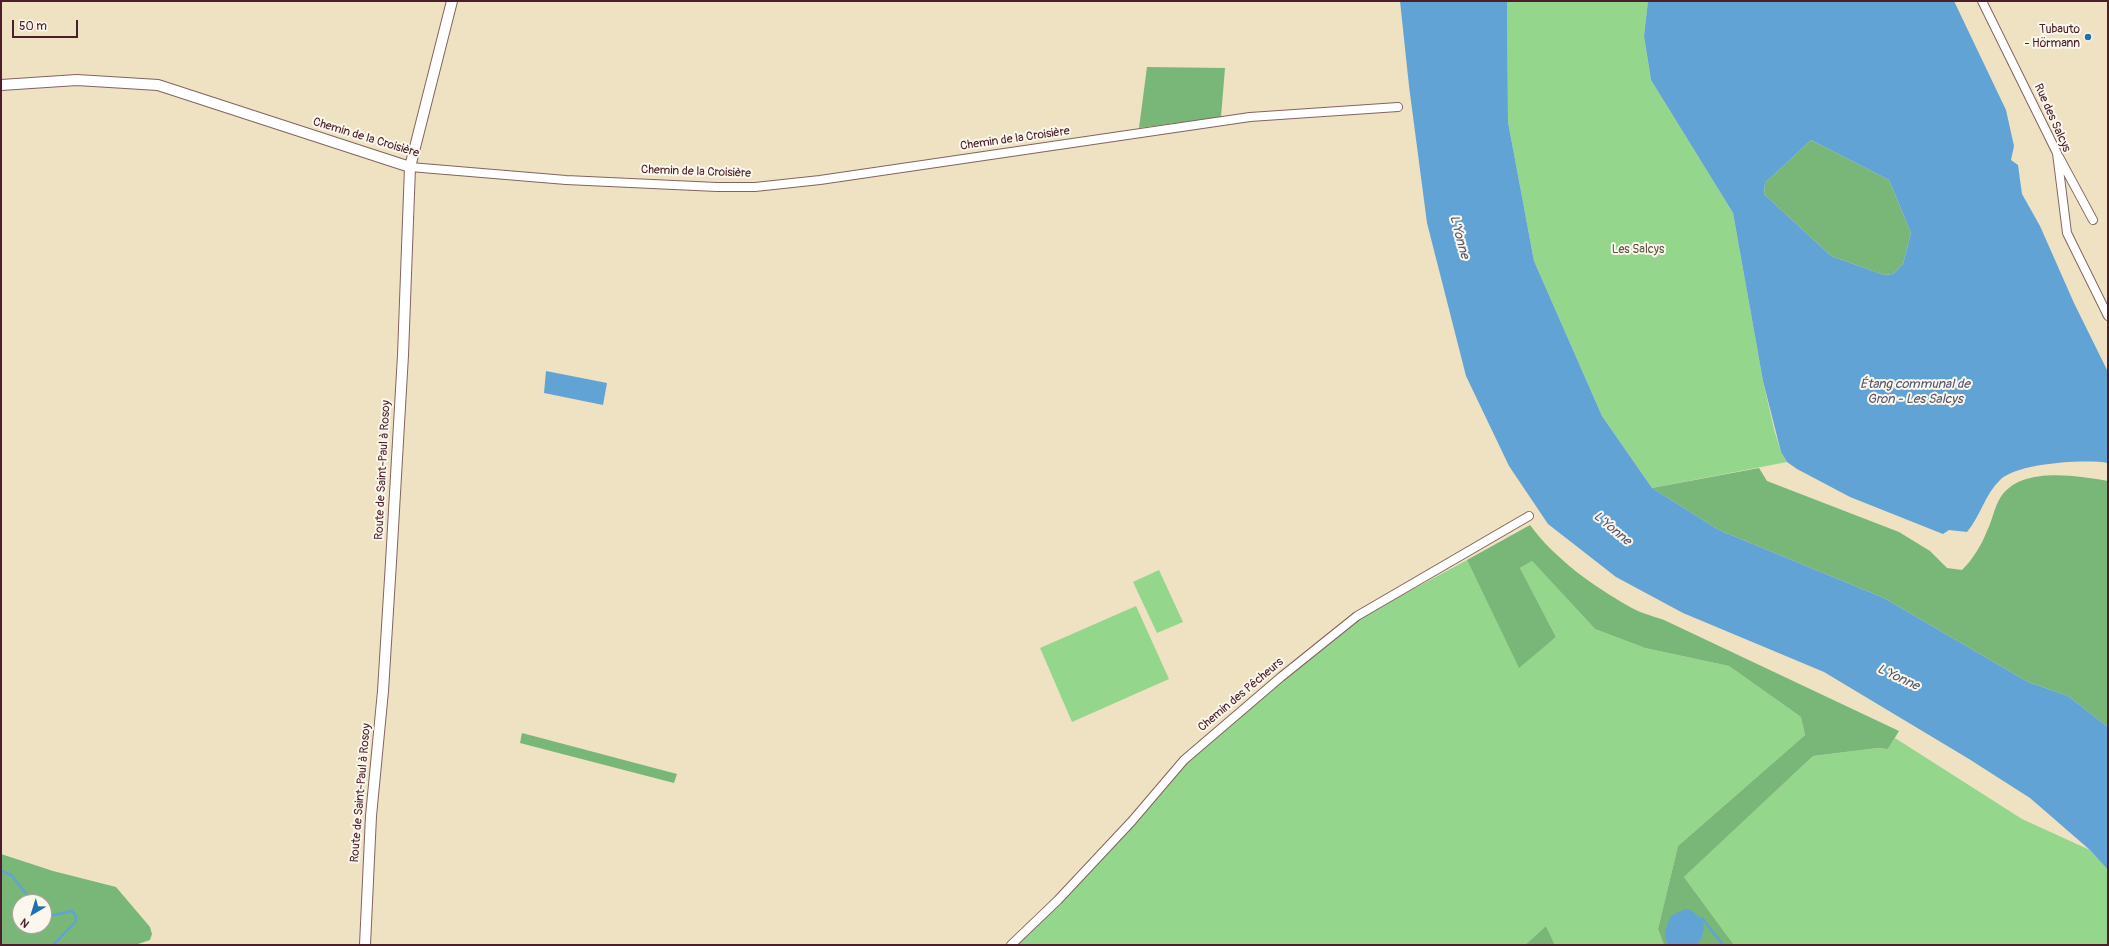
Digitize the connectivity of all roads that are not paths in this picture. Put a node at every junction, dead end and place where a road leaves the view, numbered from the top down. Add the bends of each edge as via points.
1 (452, 1) edge
2 (1982, 1) edge
3 (1, 84) edge
4 (1398, 107) dead end
5 (2057, 153) junction
6 (410, 167) junction
7 (2093, 220) dead end
8 (2108, 316) edge
9 (1529, 516) dead end
10 (365, 945) edge
11 (1011, 945) edge

1 - 6 street, Route de Saint-Paul à Rosoy
2 - 5 street, Rue des Salcys
3 - 6 street, Chemin de la Croisière via 77,80 158,85
4 - 6 street, Chemin de la Croisière via 1250,117 755,188 566,180
5 - 7 street
5 - 8 street, Rue des Salcys via 2067,233
6 - 10 street, Route de Saint-Paul à Rosoy via 391,562 383,691 371,816
9 - 11 street, Chemin des Pêcheurs via 1357,616 1281,677 1184,760 1132,821 1058,900

